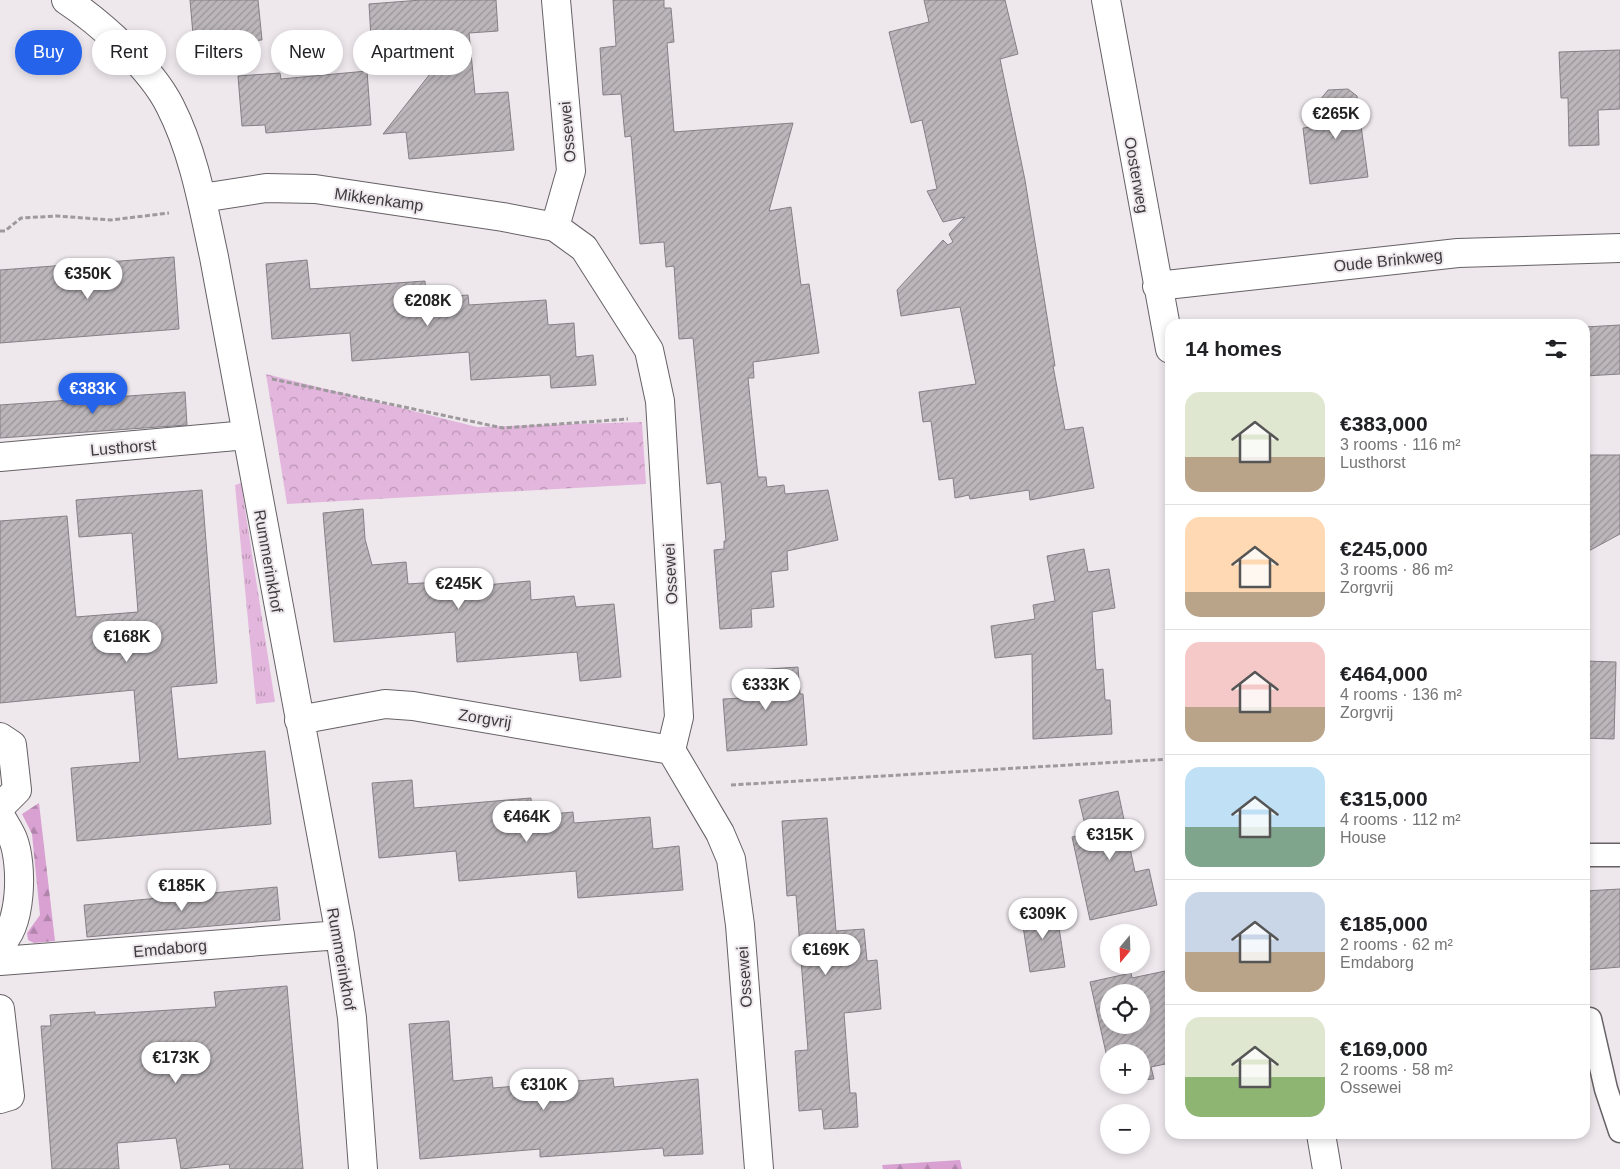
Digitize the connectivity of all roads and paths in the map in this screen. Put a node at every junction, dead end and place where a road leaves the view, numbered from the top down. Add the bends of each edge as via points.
1 (66, 0) edge
2 (556, 0) edge
3 (1106, 0) edge
4 (202, 198) junction
5 (176, 212) dead end
6 (555, 227) junction
7 (0, 231) edge
8 (1620, 248) edge
9 (1158, 286) junction
10 (1165, 323) edge
11 (269, 378) dead end
12 (661, 416) junction
13 (246, 434) junction
14 (0, 457) edge
15 (299, 720) junction
16 (0, 737) edge
17 (671, 750) junction
18 (1165, 759) edge
19 (693, 788) junction
20 (0, 807) edge
21 (0, 815) edge
22 (1590, 855) edge
23 (1620, 855) edge
24 (340, 934) junction
25 (0, 944) edge
26 (0, 961) edge
27 (0, 1009) edge
28 (1590, 1019) dead end
29 (1613, 1088) edge
30 (0, 1099) edge
31 (1620, 1130) edge
32 (1322, 1139) edge
33 (363, 1169) edge
34 (759, 1169) edge
35 (1328, 1169) edge

1 - 4 street, Rummerinkhof via 87,14 123,48 169,105 189,153
2 - 6 street, Ossewei via 571,171
3 - 9 street, Oosterweg
4 - 6 street, Mikkenkamp via 266,188 315,189
4 - 13 street, Rummerinkhof
5 - 7 path via 111,220 57,216 21,218
6 - 12 street, Ossewei via 584,248 649,350
8 - 9 street, Oude Brinkweg via 1458,253
9 - 10 street, Oosterweg
11 - 12 path via 503,428
12 - 17 street, Ossewei via 679,717
13 - 14 street, Lusthorst
13 - 15 street, Rummerinkhof
15 - 17 street, Zorgvrij via 385,704 404,705
15 - 24 street, Rummerinkhof
16 - 20 street via 12,745 17,790
17 - 19 street, Ossewei
18 - 19 path
19 - 34 street, Ossewei via 720,832 731,859 740,925
21 - 25 street via 14,840 18,874 16,917 7,938
22 - 23 lane
24 - 26 street, Emdaborg
24 - 33 street, Rummerinkhof via 352,1018
27 - 30 street via 10,1096
28 - 29 lane
29 - 31 lane
32 - 35 street

